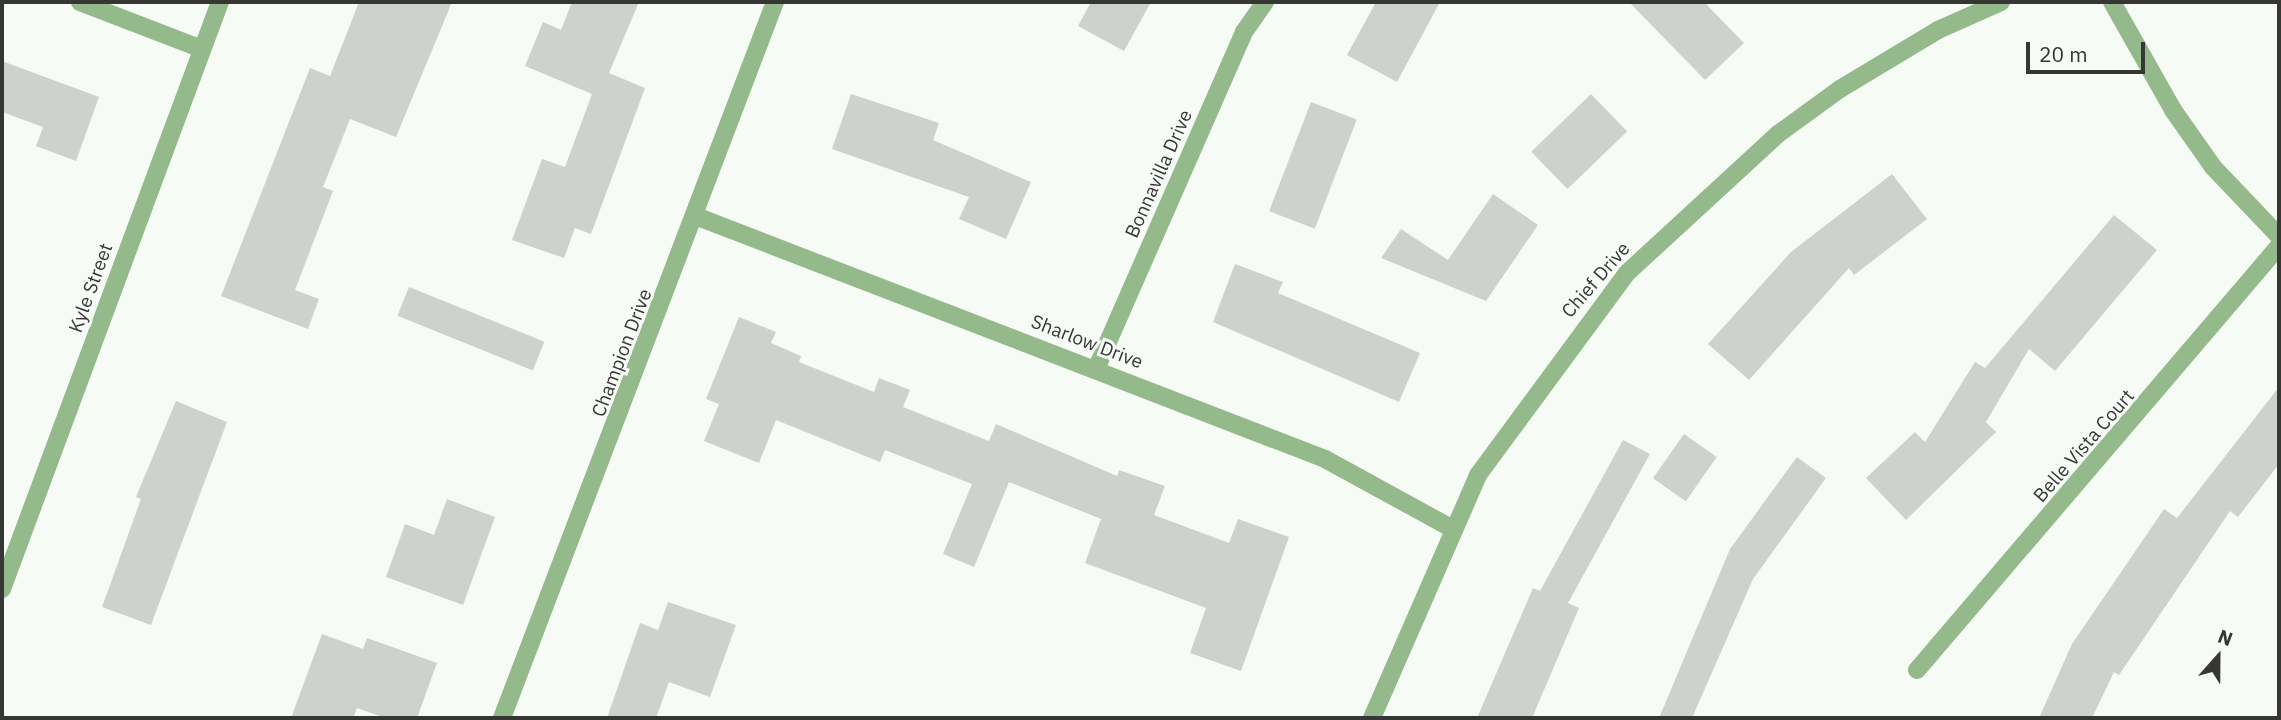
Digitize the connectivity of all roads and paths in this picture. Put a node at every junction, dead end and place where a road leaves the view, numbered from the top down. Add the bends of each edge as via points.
1 (80, 2) edge
2 (220, 2) edge
3 (775, 2) edge
4 (1265, 2) edge
5 (2001, 2) edge
6 (2112, 2) edge
7 (202, 49) junction
8 (698, 217) junction
9 (2279, 236) edge
10 (2279, 247) edge
11 (1097, 368) junction
12 (1451, 528) junction
13 (2, 589) edge
14 (1917, 670) dead end
15 (502, 718) edge
16 (1371, 718) edge

1 - 7 street
2 - 7 street, Kyle Street
3 - 8 street, Champion Drive
4 - 11 street, Bonnavilla Drive via 1244,32
5 - 12 street, Chief Drive via 1938,30 1840,89 1778,134 1627,273 1505,431
6 - 9 street via 2181,121 2241,199
7 - 13 street, Kyle Street
8 - 11 street, Sharlow Drive
8 - 15 street, Champion Drive
10 - 14 street, Belle Vista Court
11 - 12 street, Sharlow Drive via 1325,459
12 - 16 street, Chief Drive

